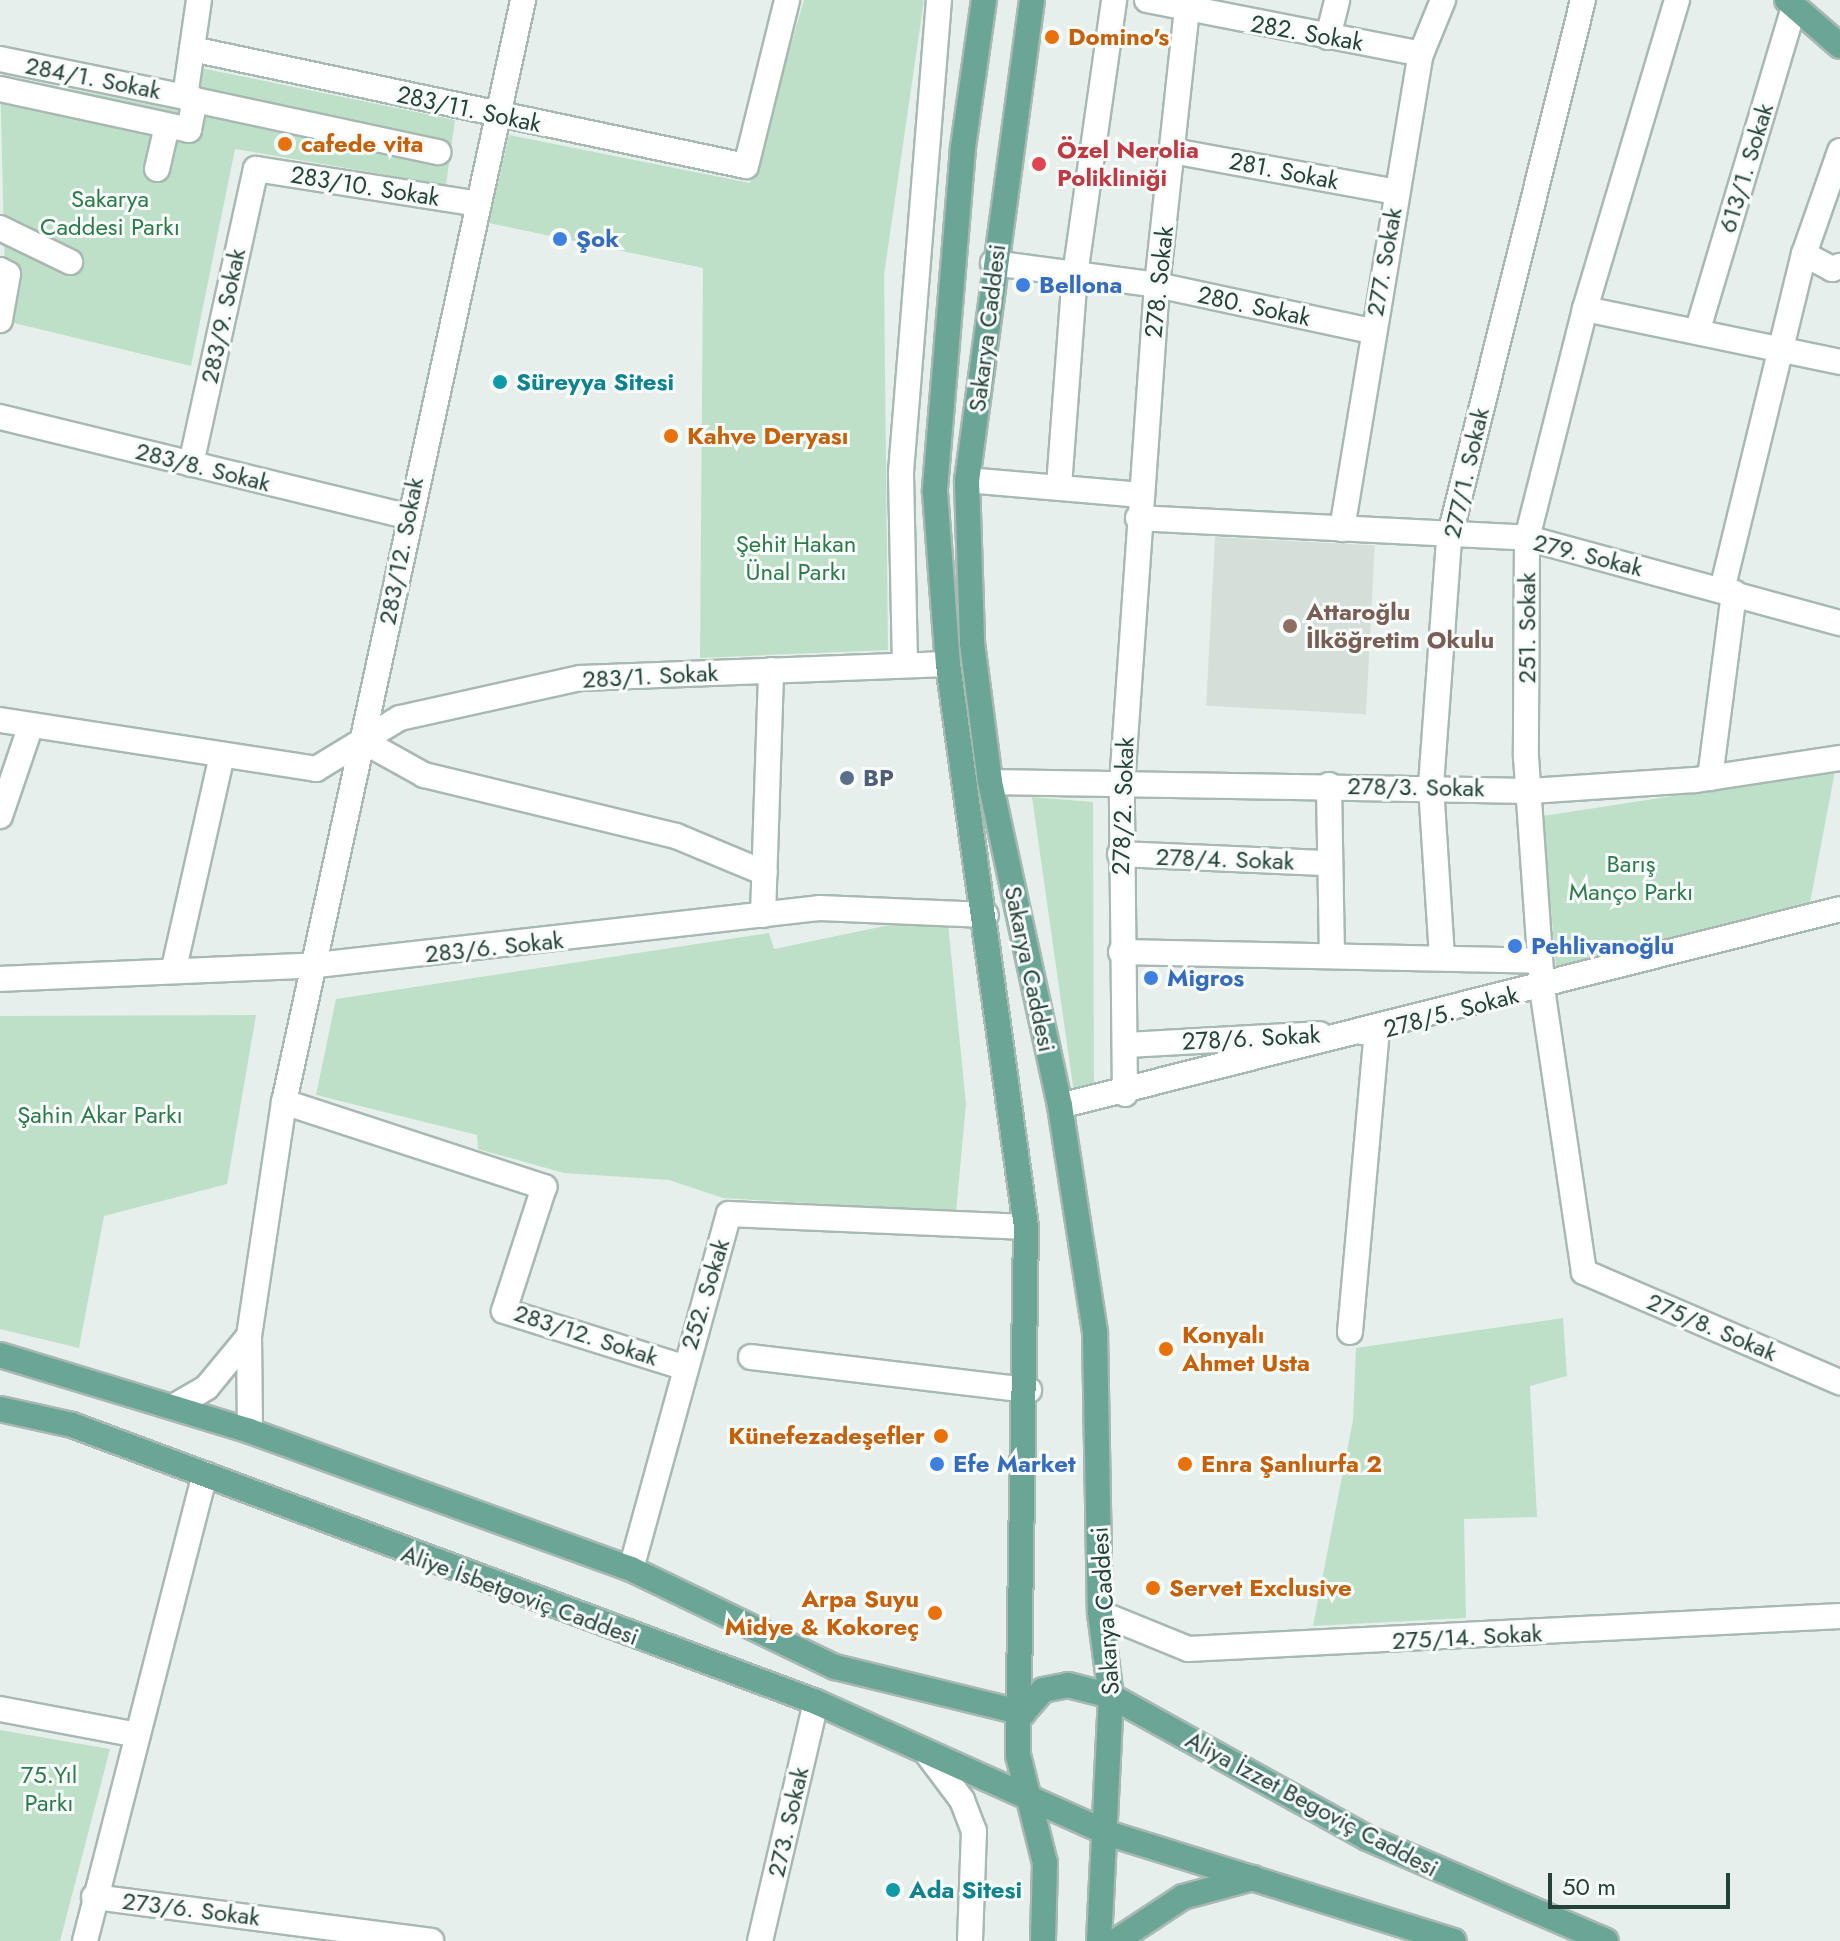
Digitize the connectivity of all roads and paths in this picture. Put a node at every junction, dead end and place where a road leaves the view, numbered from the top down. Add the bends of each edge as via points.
1 (199, 0) edge
2 (523, 0) edge
3 (787, 0) edge
4 (939, 0) edge
5 (984, 0) edge
6 (1032, 0) edge
7 (1114, 0) edge
8 (1147, 0) edge
9 (1337, 0) edge
10 (1443, 0) edge
11 (1583, 0) edge
12 (1677, 0) edge
13 (1791, 3) edge
14 (1187, 6) edge
15 (1328, 37) junction
16 (1840, 46) edge
17 (192, 49) junction
18 (1421, 54) junction
19 (0, 59) edge
20 (0, 89) edge
21 (496, 115) junction
22 (167, 126) junction
23 (1173, 151) junction
24 (1840, 151) edge
25 (438, 152) dead end
26 (157, 169) dead end
27 (256, 169) joint
28 (1396, 192) junction
29 (474, 203) junction
30 (0, 228) edge
31 (1804, 254) junction
32 (70, 262) dead end
33 (993, 263) junction
34 (1840, 266) edge
35 (0, 270) edge
36 (1075, 275) junction
37 (1157, 285) junction
38 (1585, 309) junction
39 (0, 320) edge
40 (1698, 329) junction
41 (1371, 331) junction
42 (1781, 346) junction
43 (1840, 362) edge
44 (0, 417) edge
45 (191, 464) junction
46 (967, 480) junction
47 (1059, 486) junction
48 (1139, 507) junction
49 (407, 516) junction
50 (1342, 529) junction
51 (1527, 538) junction
52 (1449, 539) junction
53 (1728, 591) junction
54 (1840, 623) edge
55 (948, 664) junction
56 (905, 665) junction
57 (771, 670) junction
58 (0, 720) edge
59 (30, 728) junction
60 (363, 741) junction
61 (1840, 758) edge
62 (221, 759) junction
63 (1710, 778) junction
64 (990, 782) junction
65 (1122, 784) junction
66 (1329, 785) junction
67 (1431, 785) junction
68 (1530, 791) junction
69 (0, 816) edge
70 (1120, 854) junction
71 (1329, 863) junction
72 (765, 873) junction
73 (1840, 909) edge
74 (763, 915) junction
75 (986, 915) junction
76 (1121, 952) junction
77 (1332, 954) junction
78 (1442, 957) junction
79 (1539, 961) junction
80 (317, 965) junction
81 (174, 968) junction
82 (0, 979) edge
83 (1542, 988) junction
84 (1377, 1031) junction
85 (1126, 1045) junction
86 (1125, 1094) junction
87 (284, 1102) junction
88 (1060, 1106) junction
89 (1026, 1227) junction
90 (1584, 1272) joint
91 (1350, 1332) dead end
92 (249, 1336) junction
93 (0, 1355) edge
94 (751, 1357) dead end
95 (683, 1367) junction
96 (1840, 1382) edge
97 (1029, 1390) junction
98 (173, 1407) junction
99 (0, 1409) edge
100 (250, 1431) junction
101 (205, 1474) junction
102 (631, 1569) junction
103 (1100, 1613) junction
104 (1840, 1616) edge
105 (1111, 1696) junction
106 (816, 1702) junction
107 (0, 1709) edge
108 (1023, 1713) junction
109 (137, 1735) junction
110 (926, 1752) junction
111 (1033, 1801) junction
112 (1107, 1833) junction
113 (1254, 1877) junction
114 (94, 1897) junction
115 (85, 1941) edge
116 (431, 1941) edge
117 (760, 1941) edge
118 (970, 1941) edge
119 (1043, 1941) edge
120 (1099, 1941) edge
121 (1116, 1941) edge
122 (1454, 1941) edge
123 (1606, 1941) edge

1 - 17 street, 284/1. Sokak
2 - 21 street, 283/12. Sokak
3 - 21 street, 283/11. Sokak via 746,166
4 - 56 street via 901,472
5 - 55 main road, Sakarya Caddesi via 963,148 935,492
6 - 33 main road, Sakarya Caddesi
7 - 36 street
8 - 14 street, 282. Sokak
9 - 15 street
10 - 18 street, 277. Sokak
11 - 52 street, 277/1. Sokak
12 - 38 street, 251. Sokak
13 - 16 main road
13 - 40 street, 613/1. Sokak
14 - 15 street, 282. Sokak
14 - 23 street, 278. Sokak
15 - 18 street, 282. Sokak
17 - 19 street, 284/1. Sokak via 185,97
17 - 21 street, 283/11. Sokak
18 - 28 street, 277. Sokak
20 - 22 street
21 - 29 street, 283/12. Sokak
22 - 25 street via 189,130 195,100
22 - 26 street
23 - 28 street, 281. Sokak
23 - 37 street, 278. Sokak
24 - 31 street
27 - 29 street, 283/10. Sokak
27 - 45 street, 283/9. Sokak
28 - 41 street, 277. Sokak
29 - 49 street, 283/12. Sokak
30 - 32 street
31 - 34 street via 1832,269
31 - 42 street
33 - 36 street, 280. Sokak
33 - 46 main road, Sakarya Caddesi
35 - 39 street via 8,274
36 - 37 street, 280. Sokak
36 - 47 street
37 - 41 street, 280. Sokak
37 - 48 street, 278. Sokak
38 - 40 street
38 - 51 street, 251. Sokak
40 - 42 street
41 - 50 street, 277. Sokak
42 - 43 street
42 - 53 street
44 - 45 street, 283/8. Sokak
45 - 49 street, 283/8. Sokak
46 - 47 street, 279. Sokak
46 - 64 main road, Sakarya Caddesi via 972,643
47 - 48 street, 279. Sokak
48 - 50 street, 279. Sokak
48 - 65 street, 278/2. Sokak
49 - 60 street, 283/12. Sokak
50 - 52 street, 279. Sokak
51 - 52 street, 279. Sokak
51 - 53 street, 279. Sokak
51 - 68 street, 251. Sokak
52 - 67 street, 277/1. Sokak
53 - 54 street, 279. Sokak
53 - 63 street
55 - 56 street, 283/1. Sokak
55 - 75 main road, Sakarya Caddesi
56 - 57 street, 283/1. Sokak
57 - 60 street, 283/1. Sokak via 580,678 400,718
57 - 72 street
58 - 59 street, 283/1. Sokak
59 - 62 street, 283/1. Sokak
59 - 69 street
60 - 62 street, 283/1. Sokak via 316,769
60 - 72 street via 424,775 676,836
60 - 80 street, 283/12. Sokak
61 - 63 street, 278/3. Sokak
62 - 81 street
63 - 68 street, 278/3. Sokak
64 - 65 street, 278/3. Sokak
64 - 88 main road, Sakarya Caddesi
65 - 66 street, 278/3. Sokak
65 - 70 street, 278/2. Sokak
66 - 67 street, 278/3. Sokak
66 - 71 street
67 - 68 street, 278/3. Sokak
67 - 78 street, 277/1. Sokak
68 - 79 street, 251. Sokak
70 - 71 street, 278/4. Sokak
70 - 76 street, 278/2. Sokak
71 - 77 street
72 - 74 street
73 - 83 street, 278/5. Sokak
74 - 75 street, 283/6. Sokak via 820,908
74 - 80 street, 283/6. Sokak
75 - 89 main road, Sakarya Caddesi
76 - 77 street, 278/5. Sokak
76 - 85 street, 278/2. Sokak
77 - 78 street, 278/5. Sokak
78 - 79 street, 278/5. Sokak
79 - 83 street, 251. Sokak
80 - 81 street, 283/6. Sokak
80 - 87 street, 283/12. Sokak
81 - 82 street, 283/6. Sokak
83 - 84 street, 278/5. Sokak
83 - 90 street, 251. Sokak
84 - 85 street, 278/6. Sokak
84 - 86 street, 278/5. Sokak
84 - 91 street
85 - 86 street, 278/2. Sokak
86 - 88 street, 278/5. Sokak
87 - 92 street, 283/12. Sokak
87 - 95 street, 283/12. Sokak via 544,1187 504,1311
88 - 103 main road, Sakarya Caddesi via 1095,1332
89 - 95 street, 252. Sokak via 729,1214
89 - 97 main road, Sakarya Caddesi
90 - 96 street, 275/8. Sokak
92 - 98 street via 207,1387
92 - 100 street, 283/12. Sokak
93 - 98 main road
94 - 97 street
95 - 102 street, 252. Sokak
97 - 108 main road, Sakarya Caddesi
98 - 100 main road
99 - 101 main road, Aliye İsbetgoviç Caddesi via 72,1425
100 - 102 main road
101 - 106 main road, Aliye İsbetgoviç Caddesi
101 - 109 street
102 - 108 main road via 835,1667
103 - 104 street, 275/14. Sokak via 1188,1649
103 - 105 main road, Sakarya Caddesi
105 - 108 main road, Aliya İzzet Begoviç Caddesi via 1068,1685 1043,1690
105 - 112 main road, Sakarya Caddesi
105 - 123 main road, Aliya İzzet Begoviç Caddesi via 1367,1838
106 - 110 main road, Aliye İsbetgoviç Caddesi
106 - 117 street, 273. Sokak
107 - 109 street
108 - 111 main road, Sakarya Caddesi via 1018,1755
109 - 114 street
110 - 111 main road, Aliye İsbetgoviç Caddesi
110 - 118 street via 962,1800 974,1831
111 - 112 main road, Aliye İsbetgoviç Caddesi
111 - 119 main road via 1045,1863
112 - 113 main road
112 - 120 main road, Sakarya Caddesi
113 - 121 main road via 1183,1897
113 - 122 main road
114 - 115 street
114 - 116 street, 273/6. Sokak

